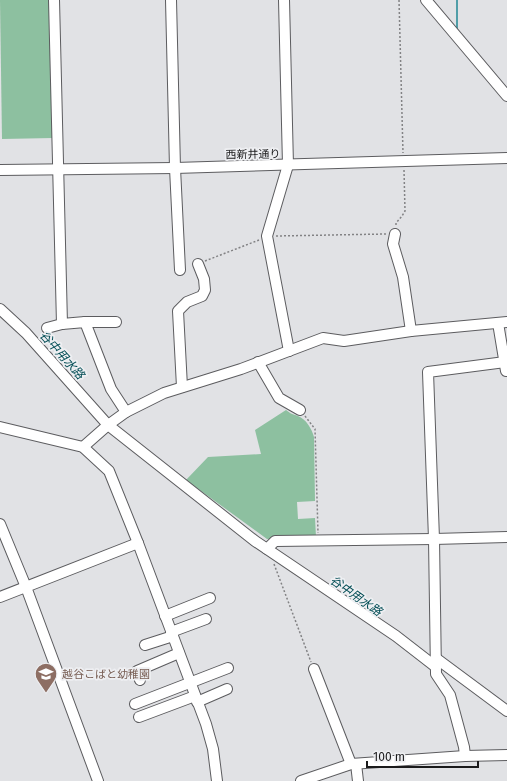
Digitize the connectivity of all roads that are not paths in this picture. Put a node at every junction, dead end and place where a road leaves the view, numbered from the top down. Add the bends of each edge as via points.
1 (54, 0) edge
2 (171, 0) edge
3 (284, 0) edge
4 (426, 0) edge
5 (507, 96) edge
6 (507, 158) edge
7 (288, 165) junction
8 (174, 168) junction
9 (0, 170) edge
10 (59, 170) junction
11 (396, 234) road end
12 (198, 264) road end
13 (180, 270) dead end
14 (0, 309) edge
15 (85, 322) junction
16 (116, 322) dead end
17 (502, 323) edge
18 (62, 324) junction
19 (47, 328) dead end
20 (411, 331) junction
21 (289, 351) junction
22 (258, 362) junction
23 (506, 366) edge
24 (182, 387) junction
25 (300, 410) road end
26 (126, 412) junction
27 (108, 425) junction
28 (0, 427) edge
29 (83, 447) junction
30 (0, 524) edge
31 (507, 537) edge
32 (434, 539) junction
33 (138, 543) junction
34 (267, 549) junction
35 (26, 587) junction
36 (0, 597) edge
37 (210, 598) dead end
38 (165, 616) junction
39 (206, 619) dead end
40 (172, 634) junction
41 (145, 645) dead end
42 (179, 653) junction
43 (436, 663) junction
44 (228, 668) dead end
45 (314, 669) road end
46 (140, 680) dead end
47 (191, 683) junction
48 (227, 689) dead end
49 (196, 699) junction
50 (135, 704) dead end
51 (507, 711) edge
52 (139, 717) dead end
53 (507, 755) edge
54 (465, 756) junction
55 (353, 764) junction
56 (98, 781) edge
57 (217, 781) edge
58 (301, 781) edge
59 (358, 781) edge

1 - 10 street
2 - 8 street
3 - 7 street
4 - 5 street
6 - 7 street, 西新井通り
7 - 8 street, 西新井通り
7 - 21 street via 267,236
8 - 10 street, 西新井通り
8 - 13 street
9 - 10 street, 西新井通り
10 - 18 street
11 - 20 street via 393,244 403,278
12 - 24 street via 206,290 202,296 187,302 178,312
14 - 27 street via 26,333
15 - 16 street
15 - 18 street
15 - 26 street via 111,389
17 - 20 street
17 - 23 street
18 - 19 street
20 - 21 street via 344,341 323,338
21 - 22 street
22 - 24 street
22 - 25 street via 279,398
23 - 32 street via 428,372
24 - 26 street
26 - 27 street
27 - 29 street
27 - 34 street
28 - 29 street
29 - 33 street via 109,471
30 - 35 street
31 - 32 street
32 - 34 street via 275,542
32 - 43 street
33 - 35 street
33 - 38 street
34 - 43 street
35 - 36 street
35 - 56 street
37 - 38 street
38 - 40 street
39 - 40 street
40 - 41 street
40 - 42 street
42 - 46 street via 137,671
42 - 47 street
43 - 51 street
43 - 54 street via 436,674 450,695
44 - 47 street
45 - 55 street
47 - 49 street
47 - 50 street
48 - 49 street
49 - 52 street
49 - 57 street via 213,749
53 - 54 street
54 - 55 street
55 - 58 street
55 - 59 street

